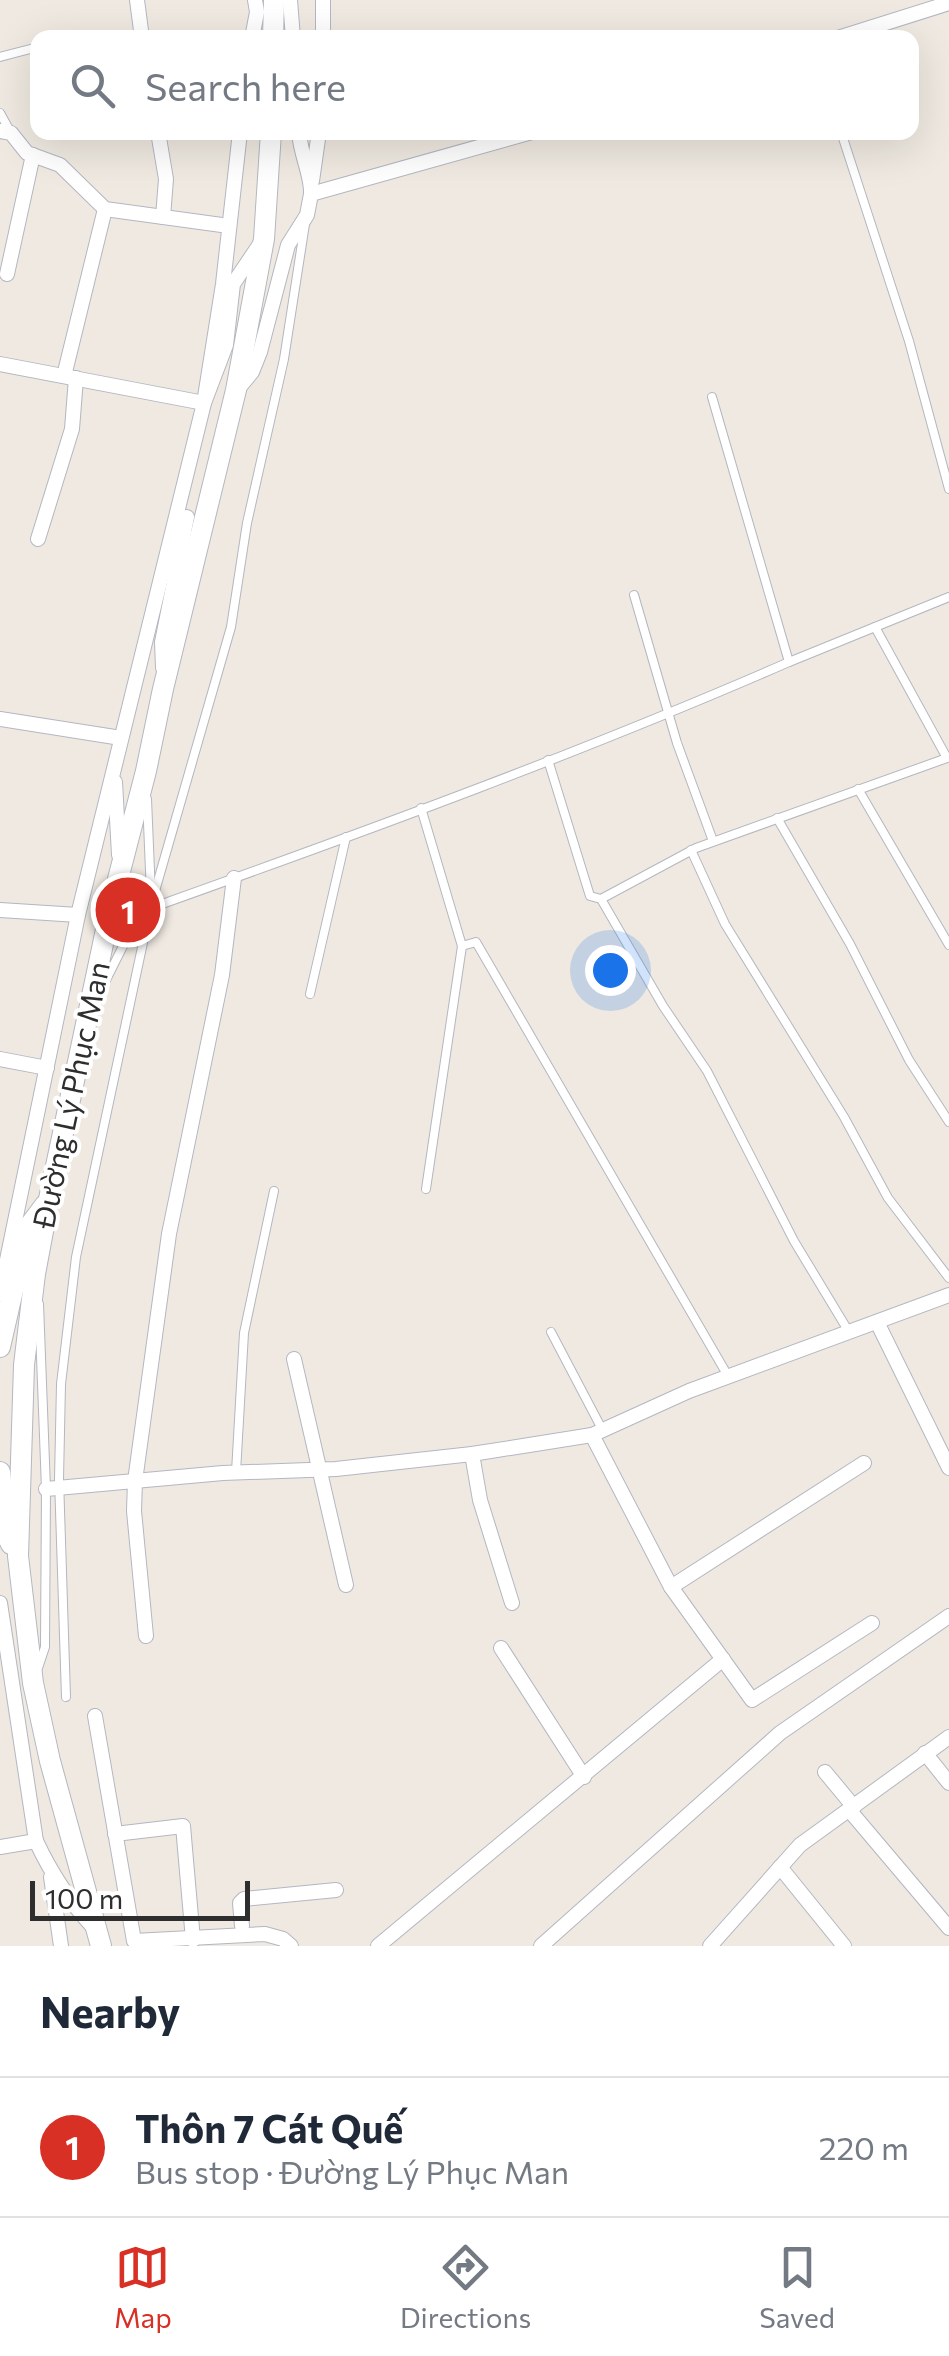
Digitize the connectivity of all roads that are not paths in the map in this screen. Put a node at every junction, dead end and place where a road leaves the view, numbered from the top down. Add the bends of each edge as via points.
1 (137, 0) edge
2 (255, 0) edge
3 (274, 0) edge
4 (290, 0) edge
5 (323, 0) edge
6 (949, 3) edge
7 (141, 30) edge
8 (253, 30) edge
9 (273, 30) edge
10 (293, 30) edge
11 (323, 30) edge
12 (863, 30) edge
13 (30, 49) edge
14 (0, 56) edge
15 (0, 114) edge
16 (5, 132) edge
17 (159, 140) edge
18 (239, 140) edge
19 (270, 140) edge
20 (300, 140) edge
21 (318, 140) edge
22 (501, 140) edge
23 (844, 140) edge
24 (32, 155) junction
25 (311, 189) junction
26 (105, 209) junction
27 (307, 215) junction
28 (163, 217) junction
29 (229, 226) junction
30 (264, 239) junction
31 (7, 274) dead end
32 (0, 364) edge
33 (70, 377) junction
34 (236, 390) junction
35 (712, 396) dead end
36 (204, 403) junction
37 (200, 422) junction
38 (949, 489) edge
39 (38, 539) dead end
40 (634, 595) dead end
41 (949, 597) edge
42 (874, 626) junction
43 (789, 662) junction
44 (163, 689) junction
45 (669, 715) junction
46 (0, 719) edge
47 (121, 738) junction
48 (948, 759) edge
49 (548, 760) junction
50 (114, 766) junction
51 (146, 771) junction
52 (858, 790) junction
53 (421, 808) junction
54 (777, 818) junction
55 (346, 837) junction
56 (714, 842) junction
57 (692, 850) junction
58 (120, 867) junction
59 (234, 878) junction
60 (601, 900) junction
61 (151, 905) junction
62 (0, 910) edge
63 (78, 915) junction
64 (949, 945) edge
65 (462, 946) junction
66 (310, 994) dead end
67 (88, 1016) junction
68 (0, 1059) edge
69 (47, 1068) junction
70 (949, 1122) edge
71 (426, 1190) dead end
72 (274, 1191) dead end
73 (49, 1199) junction
74 (35, 1274) junction
75 (949, 1278) edge
76 (0, 1294) edge
77 (949, 1295) edge
78 (876, 1322) junction
79 (550, 1332) dead end
80 (849, 1332) junction
81 (0, 1348) edge
82 (294, 1359) dead end
83 (729, 1377) junction
84 (598, 1433) junction
85 (472, 1454) junction
86 (864, 1464) dead end
87 (949, 1468) edge
88 (317, 1470) junction
89 (0, 1472) edge
90 (236, 1472) junction
91 (135, 1481) junction
92 (53, 1488) junction
93 (18, 1556) junction
94 (346, 1585) dead end
95 (671, 1587) junction
96 (512, 1603) dead end
97 (0, 1604) edge
98 (949, 1616) edge
99 (872, 1623) dead end
100 (146, 1636) dead end
101 (500, 1648) dead end
102 (723, 1659) junction
103 (33, 1684) junction
104 (66, 1697) dead end
105 (95, 1716) dead end
106 (949, 1737) edge
107 (925, 1753) junction
108 (825, 1772) dead end
109 (584, 1776) junction
110 (949, 1783) edge
111 (852, 1809) junction
112 (114, 1834) junction
113 (36, 1841) junction
114 (0, 1847) edge
115 (780, 1867) junction
116 (50, 1870) junction
117 (336, 1890) dead end
118 (949, 1928) edge
119 (243, 1931) junction
120 (99, 1939) edge
121 (194, 1940) junction
122 (719, 1942) edge
123 (60, 1946) edge
124 (291, 1946) edge
125 (378, 1946) edge
126 (542, 1946) edge
127 (844, 1946) edge

1 - 7 street
2 - 8 street
3 - 9 main road
4 - 10 street
5 - 11 street
6 - 12 street
13 - 14 lane
15 - 16 lane
16 - 24 street
17 - 28 street
18 - 29 street
19 - 30 main road, Đường Lý Phục Man
20 - 25 street
21 - 25 street
22 - 25 street
23 - 38 lane
24 - 26 street via 60,165
24 - 31 street
25 - 27 street
26 - 28 street
26 - 33 street
27 - 34 street via 288,245 252,372
27 - 61 lane via 231,627
28 - 29 street
29 - 36 street
30 - 34 main road, Đường Lý Phục Man
30 - 36 street via 233,284 226,345
32 - 33 street
33 - 36 street
33 - 39 street via 72,429
34 - 44 main road, Đường Lý Phục Man
35 - 43 lane
36 - 37 street
37 - 44 street via 162,642
37 - 47 street
40 - 45 lane
41 - 42 lane
42 - 43 lane
42 - 48 lane
43 - 45 lane
44 - 51 main road, Đường Lý Phục Man
45 - 49 lane
45 - 56 lane
46 - 47 street
47 - 50 street
48 - 52 lane
49 - 53 lane
49 - 60 lane via 590,896
50 - 58 street
50 - 63 street
51 - 58 main road, Đường Lý Phục Man
51 - 61 lane
52 - 54 lane
52 - 64 lane
53 - 55 lane
53 - 65 lane
54 - 56 lane
54 - 70 lane
55 - 59 lane
55 - 66 lane
56 - 57 lane
57 - 60 lane
57 - 75 lane via 725,924 888,1198
58 - 67 main road, Đường Lý Phục Man
59 - 61 lane
59 - 91 street via 222,975 169,1234
60 - 80 lane via 707,1071
61 - 67 lane via 143,906
61 - 92 lane via 76,1257
62 - 63 street
63 - 69 street
65 - 71 lane
65 - 83 lane via 476,942
67 - 73 main road, Đường Lý Phục Man
68 - 69 street
69 - 76 street
72 - 90 lane via 244,1333
73 - 74 main road, Đường Lý Phục Man
73 - 81 main road via 27,1229
74 - 92 lane
74 - 93 main road, Đường Lý Phục Man via 24,1365
77 - 78 street
78 - 80 street
78 - 87 street
79 - 84 lane
80 - 83 street
82 - 88 street
83 - 84 street
84 - 85 street
84 - 95 street
85 - 88 street
85 - 96 street
86 - 95 street
88 - 90 street
88 - 94 street
89 - 93 main road via 6,1534
90 - 91 street
91 - 92 street
91 - 100 street
92 - 103 lane via 45,1647
92 - 104 lane
93 - 103 main road, Đường Lý Phục Man
95 - 102 street
97 - 113 street
98 - 126 street via 780,1733
99 - 102 street via 752,1700
101 - 109 street
102 - 109 street
103 - 120 main road, Đường Lý Phục Man
105 - 112 street
106 - 107 street
107 - 110 street
107 - 111 street
108 - 111 street
109 - 125 street
111 - 115 street
111 - 118 street
112 - 121 street via 134,1941
112 - 121 street via 184,1826
113 - 114 street
113 - 116 street
115 - 122 street
115 - 127 street
116 - 120 street
116 - 123 street
117 - 119 street via 244,1898
119 - 121 street
119 - 124 street

